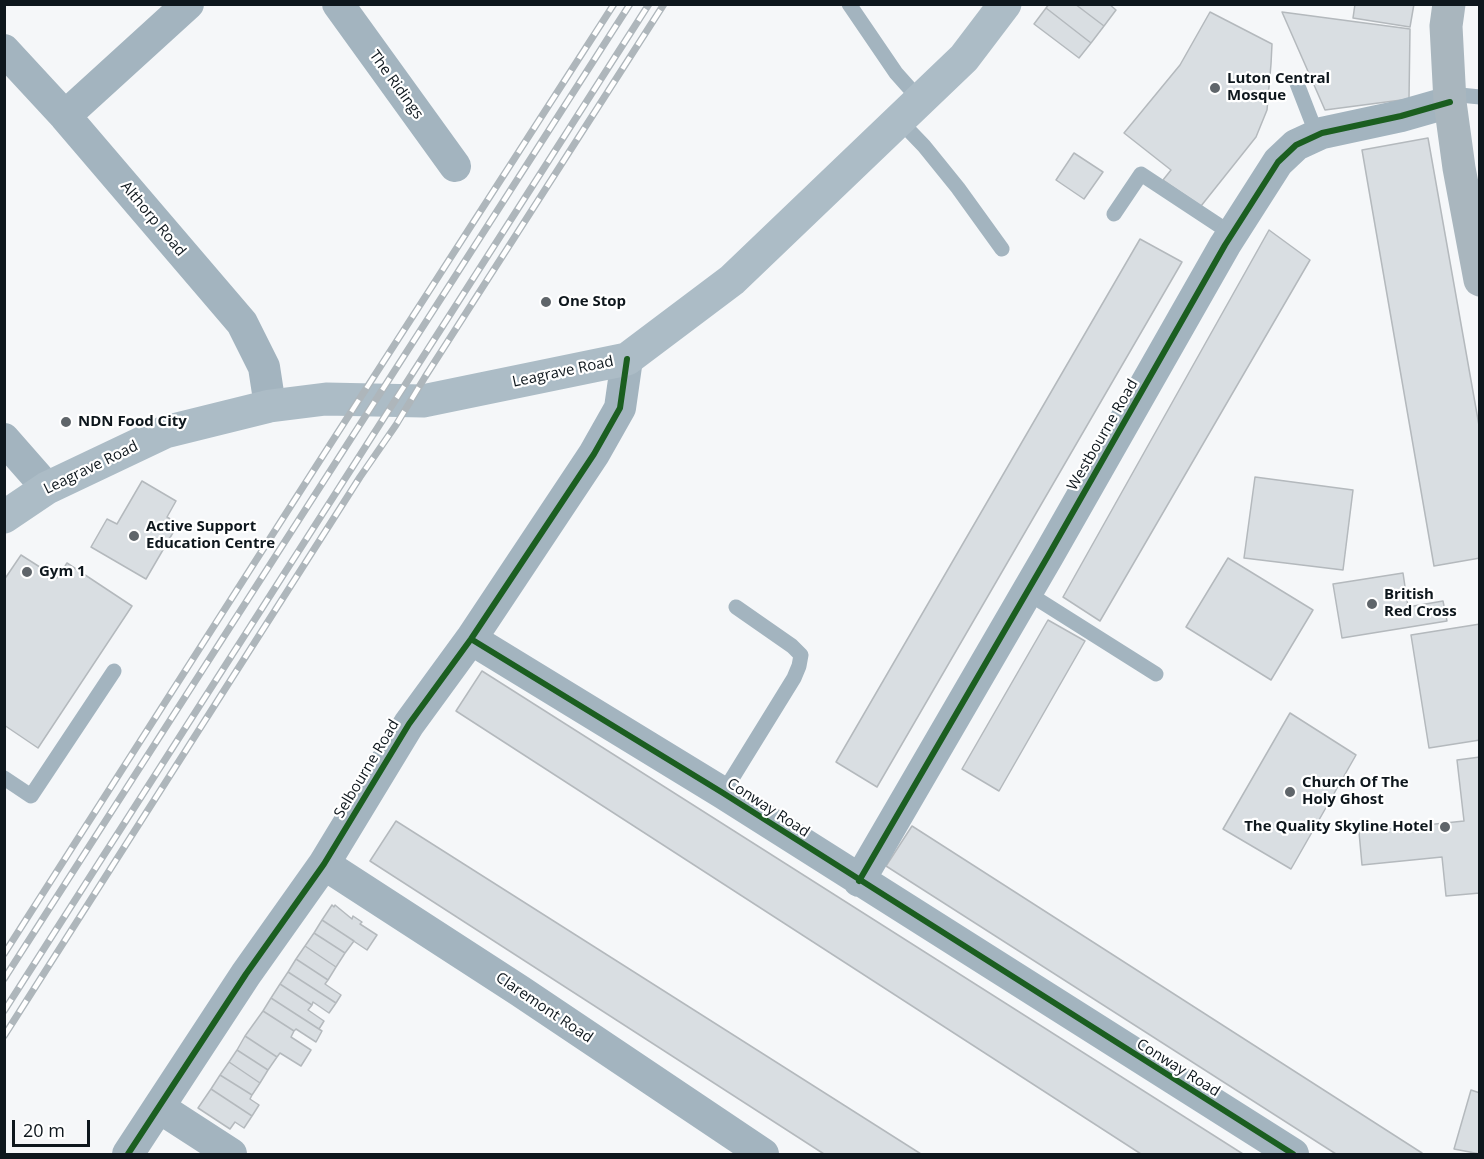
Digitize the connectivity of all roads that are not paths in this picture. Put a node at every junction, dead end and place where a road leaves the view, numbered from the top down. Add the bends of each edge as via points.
1 (188, 4) edge
2 (338, 4) edge
3 (849, 4) edge
4 (1005, 4) edge
5 (1449, 4) edge
6 (4, 50) edge
7 (1296, 81) dead end
8 (1460, 98) edge
9 (909, 110) junction
10 (65, 116) junction
11 (1317, 135) junction
12 (455, 166) dead end
13 (1114, 214) dead end
14 (1232, 234) junction
15 (1002, 249) dead end
16 (1479, 280) edge
17 (627, 359) junction
18 (270, 406) junction
19 (4, 439) edge
20 (47, 488) junction
21 (4, 517) edge
22 (1026, 592) junction
23 (736, 608) dead end
24 (471, 639) junction
25 (114, 672) dead end
26 (1156, 674) dead end
27 (7, 783) edge
28 (723, 793) junction
29 (324, 864) junction
30 (859, 881) junction
31 (160, 1108) junction
32 (128, 1155) edge
33 (231, 1155) edge
34 (763, 1155) edge
35 (1293, 1155) edge

1 - 10 street
2 - 12 street, The Ridings
3 - 9 lane via 896,73
4 - 9 main road, Leagrave Road via 964,58
5 - 8 main road via 1446,26
6 - 10 street, Althorp Road
7 - 11 lane
8 - 11 street, Westbourne Road
8 - 16 main road via 1459,168
9 - 15 lane via 924,146
9 - 17 main road, Leagrave Road via 732,280
10 - 18 street, Althorp Road via 242,323 264,367
11 - 14 street, Westbourne Road via 1296,145 1278,162
13 - 14 lane via 1141,174
14 - 22 street, Westbourne Road
17 - 18 main road, Leagrave Road via 423,400 326,399
17 - 24 street, Selbourne Road via 620,408 594,454
18 - 20 main road, Leagrave Road via 165,432
19 - 20 street
20 - 21 main road, Leagrave Road
22 - 26 lane
22 - 30 street, Westbourne Road
23 - 28 lane via 801,655 794,678
24 - 28 street, Conway Road
24 - 29 street, Selbourne Road via 409,724
25 - 27 lane via 31,796
28 - 30 street, Conway Road
29 - 31 street, Selbourne Road via 246,974
29 - 34 street, Claremont Road
30 - 35 street, Conway Road
31 - 32 street, Selbourne Road
31 - 33 street

